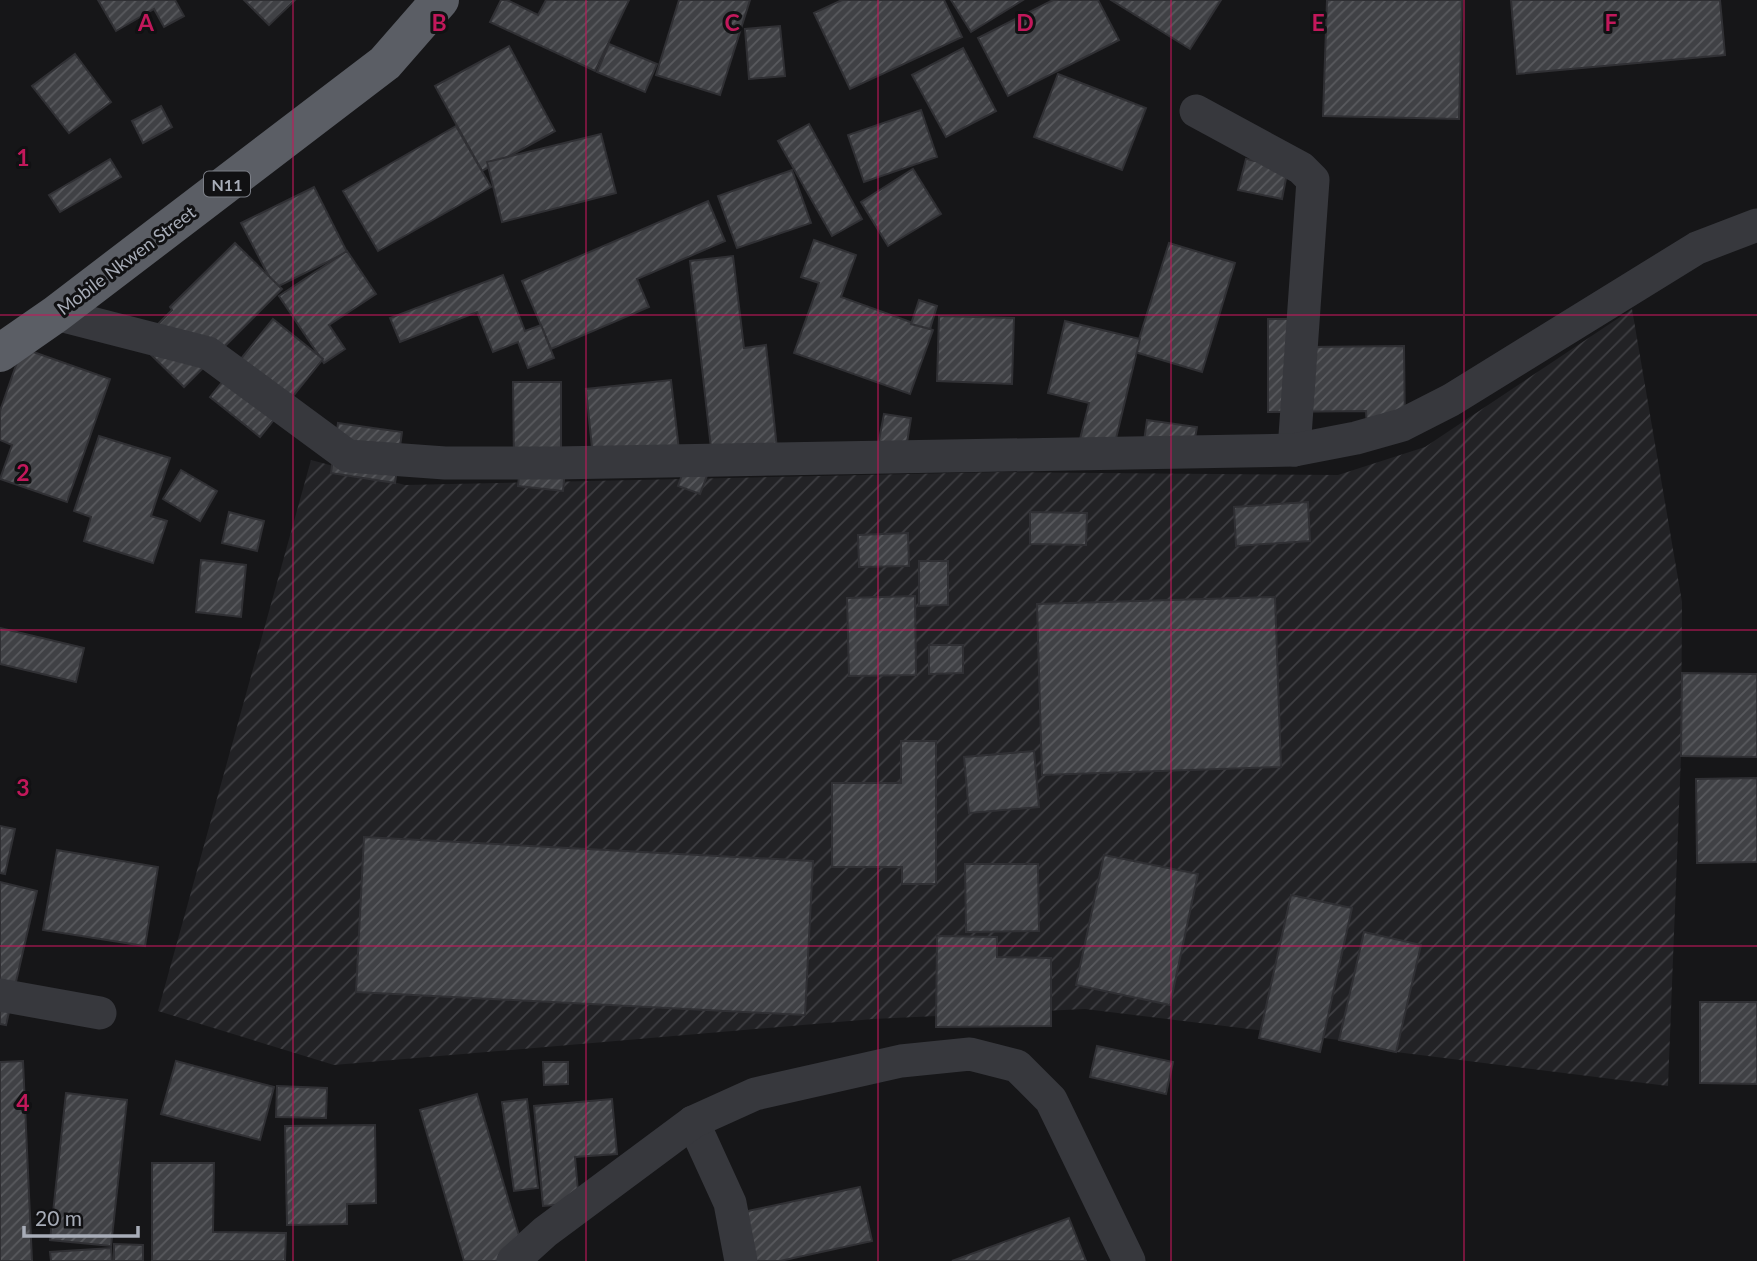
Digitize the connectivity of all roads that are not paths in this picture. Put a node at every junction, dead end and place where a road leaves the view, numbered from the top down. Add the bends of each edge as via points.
1 (440, 0) edge
2 (1196, 111) dead end
3 (1757, 225) edge
4 (56, 314) junction
5 (0, 353) edge
6 (1294, 450) junction
7 (0, 995) edge
8 (100, 1013) dead end
9 (693, 1122) junction
10 (513, 1261) edge
11 (741, 1261) edge
12 (1129, 1261) edge

1 - 4 highway, Mobile Nkwen Street / N11 via 385,63
2 - 6 street via 1313,180
3 - 6 street via 1697,248 1451,400 1402,425
4 - 5 highway, Mobile Nkwen Street / N11
4 - 6 street via 208,353 348,456 445,463 555,463
7 - 8 street
9 - 10 street
9 - 11 street via 730,1203
9 - 12 street via 754,1094 901,1061 970,1054 1017,1066 1051,1100

